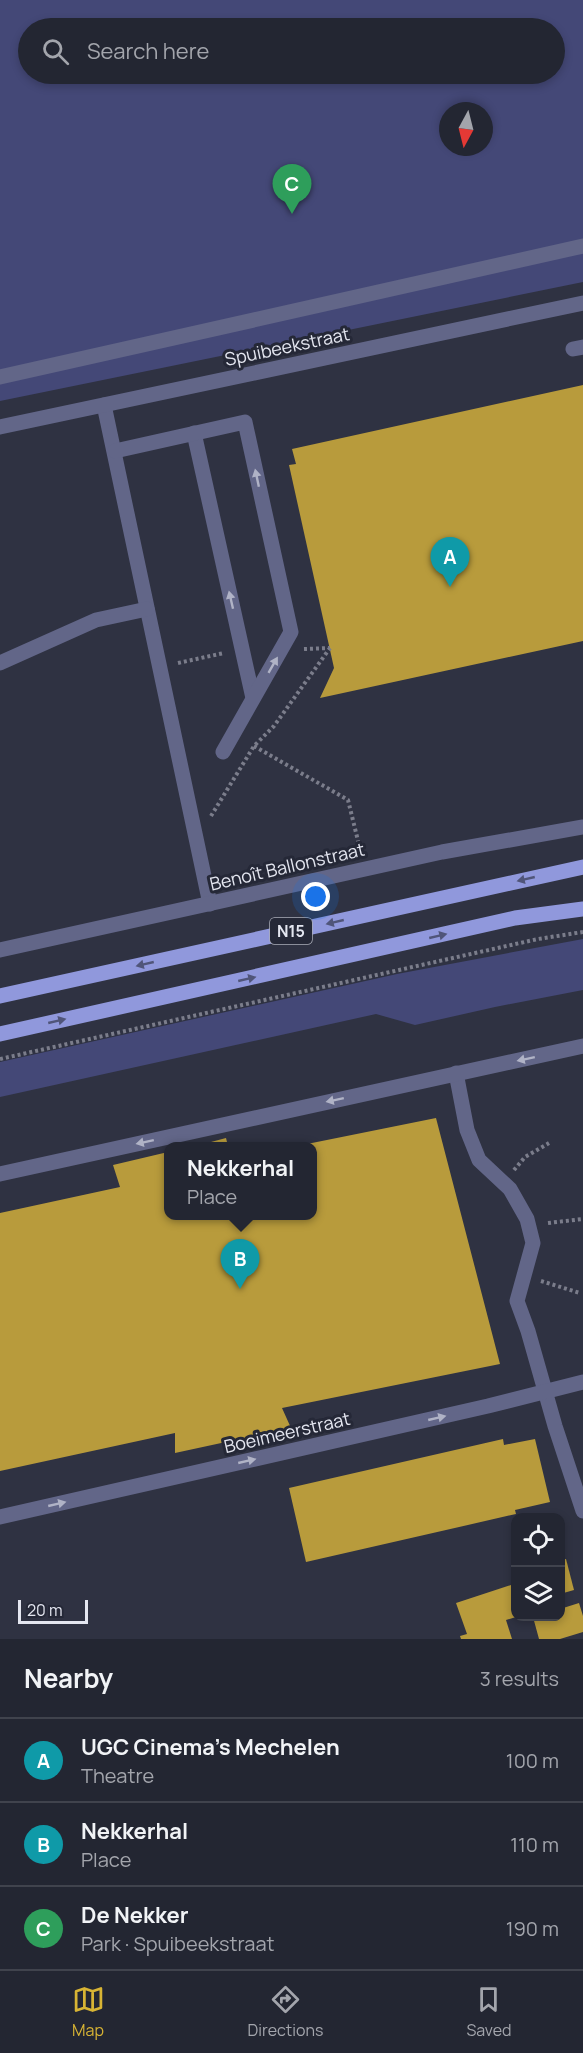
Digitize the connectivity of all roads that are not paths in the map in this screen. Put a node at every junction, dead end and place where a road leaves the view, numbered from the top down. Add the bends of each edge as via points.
1 (583, 246) edge
2 (583, 303) edge
3 (0, 377) edge
4 (104, 405) junction
5 (0, 427) edge
6 (194, 433) junction
7 (115, 451) junction
8 (147, 609) junction
9 (0, 663) edge
10 (253, 698) junction
11 (223, 752) dead end
12 (583, 827) edge
13 (583, 867) edge
14 (210, 904) junction
15 (583, 909) edge
16 (0, 950) edge
17 (0, 996) edge
18 (0, 1034) edge
19 (583, 1046) edge
20 (456, 1073) junction
21 (0, 1173) edge
22 (583, 1382) edge
23 (547, 1392) junction
24 (583, 1511) edge
25 (0, 1517) edge

1 - 3 street
2 - 4 street, Spuibeekstraat
4 - 5 street, Spuibeekstraat
4 - 7 street
6 - 7 street
10 -> 6 street
10 -> 6 street via 291,632 245,422
7 - 8 street
8 - 9 street via 96,620
8 - 14 street
10 - 11 street
12 - 14 street, Benoît Ballonstraat via 364,868
13 -> 17 main road, N15
14 - 16 street, Benoît Ballonstraat
18 -> 15 main road, N15 via 515,918
19 -> 20 street
20 -> 21 street
20 - 23 street via 467,1130 479,1160 510,1189 529,1225 533,1243 517,1301
22 - 23 street, Boeimeerstraat
23 - 24 street
25 -> 23 street, Boeimeerstraat

